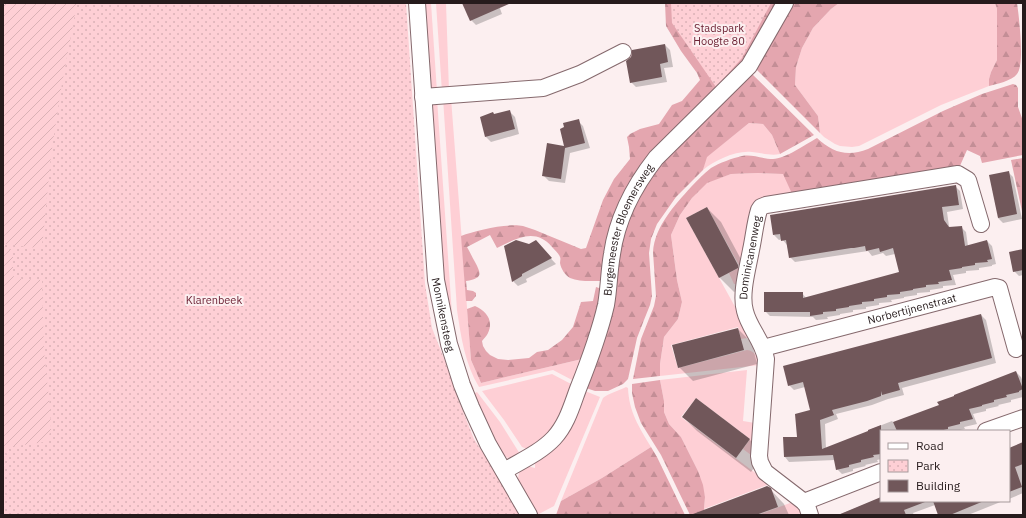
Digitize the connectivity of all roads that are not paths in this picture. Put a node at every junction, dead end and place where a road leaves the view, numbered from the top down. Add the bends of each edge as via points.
1 (416, 3) edge
2 (785, 3) edge
3 (623, 52) dead end
4 (424, 97) junction
5 (981, 224) dead end
6 (763, 348) junction
7 (1016, 349) dead end
8 (1023, 418) edge
9 (989, 430) edge
10 (504, 470) junction
11 (880, 472) edge
12 (807, 508) edge
13 (530, 515) edge

1 - 4 street, Monnikensteeg
2 - 10 street, Burgemeester Bloemersweg via 749,66 644,172 623,214 612,253 602,322 580,386 560,431 543,448
3 - 4 street via 580,74 543,88
4 - 10 street, Monnikensteeg via 433,246 442,315 462,385 488,444
5 - 6 street, Dominicanenweg via 968,180 958,174 761,207 743,305
6 - 7 street, Norbertijnenstraat via 995,287 999,288
6 - 12 street, Dominicanenweg via 766,358 760,462 765,472
8 - 9 street
10 - 13 street, Monnikensteeg
11 - 12 street

